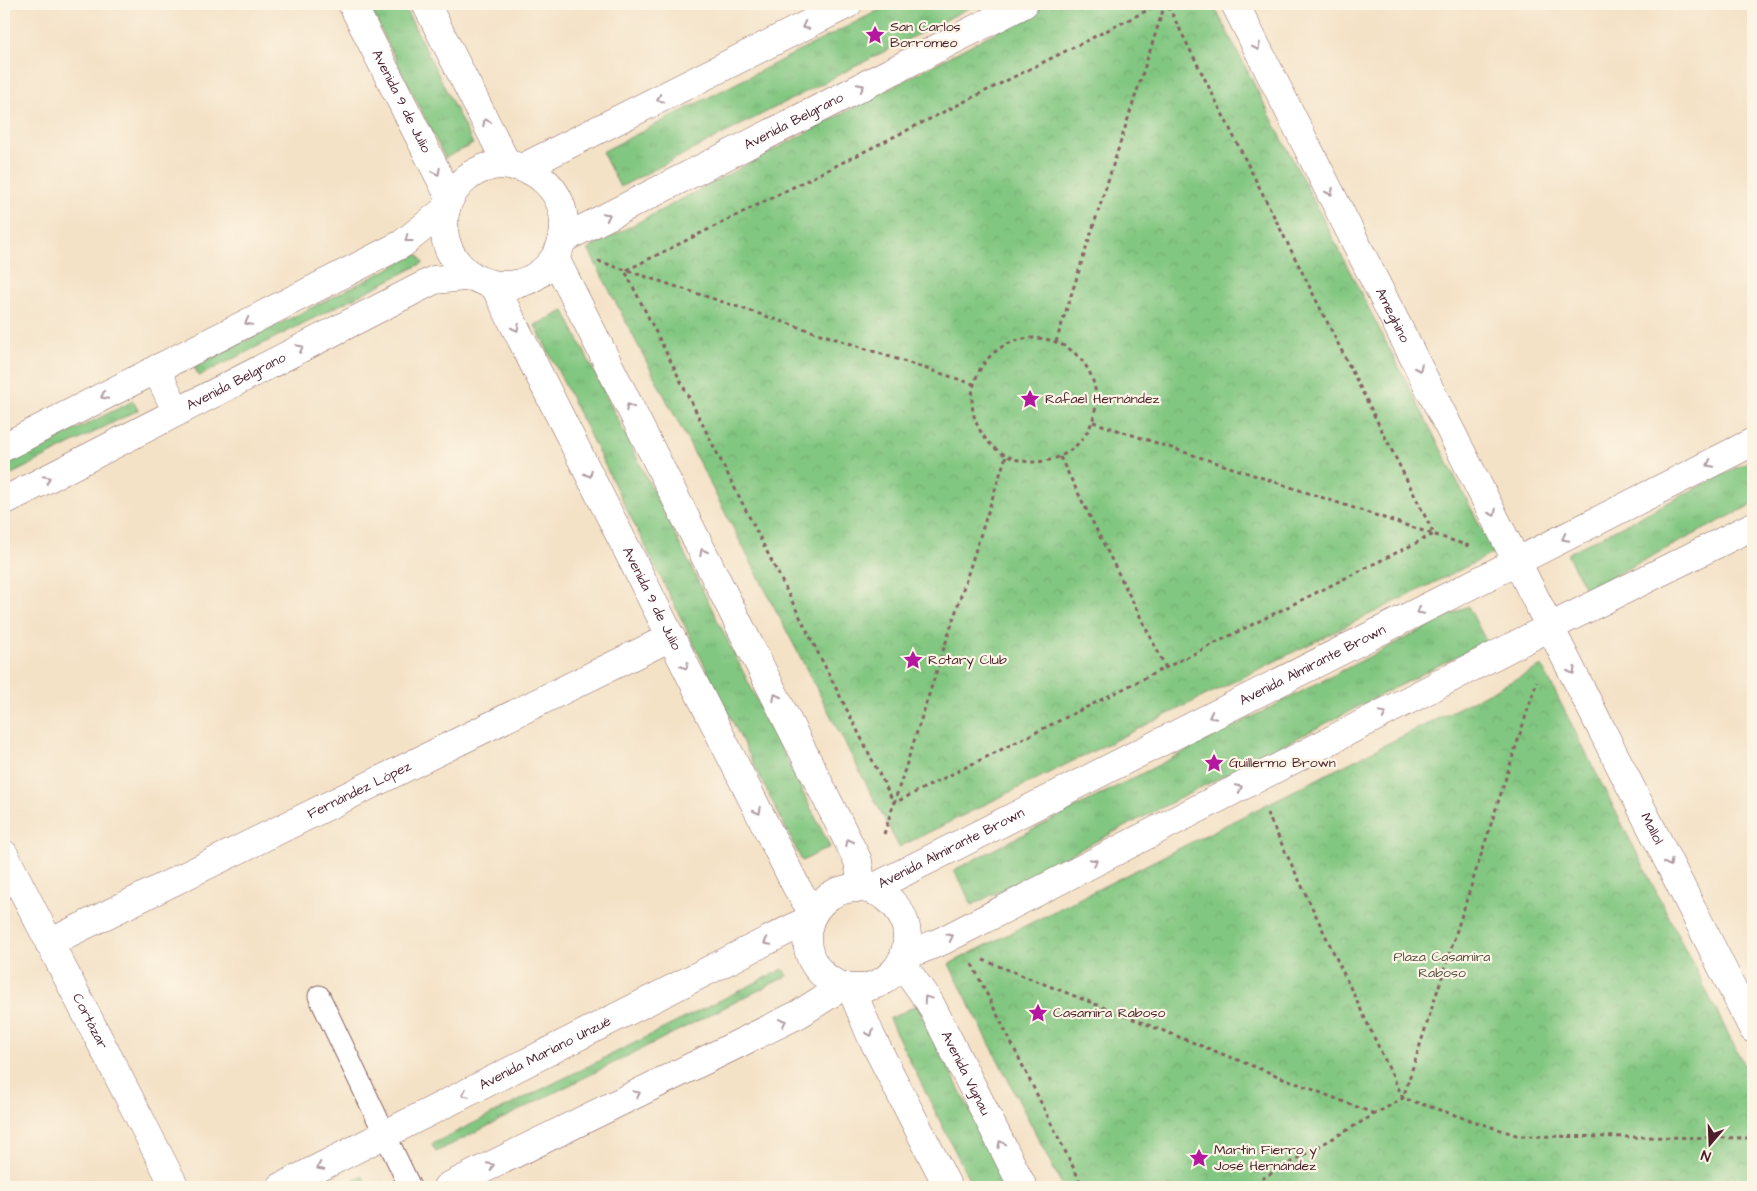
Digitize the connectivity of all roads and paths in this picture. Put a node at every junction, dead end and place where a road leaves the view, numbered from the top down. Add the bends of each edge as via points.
1 (352, 4) edge
2 (426, 4) edge
3 (848, 4) edge
4 (1024, 4) edge
5 (1160, 4) edge
6 (1166, 4) edge
7 (1235, 4) edge
8 (515, 167) junction
9 (448, 204) junction
10 (559, 249) junction
11 (625, 271) junction
12 (484, 280) junction
13 (1056, 342) junction
14 (156, 369) junction
15 (973, 384) junction
16 (176, 412) junction
17 (1093, 422) junction
18 (1753, 442) edge
19 (4, 447) edge
20 (1006, 456) junction
21 (1060, 457) junction
22 (4, 501) edge
23 (1753, 526) edge
24 (1434, 534) junction
25 (1517, 562) junction
26 (1550, 627) junction
27 (671, 637) junction
28 (1166, 668) junction
29 (1253, 781) junction
30 (894, 803) junction
31 (4, 854) edge
32 (867, 889) junction
33 (811, 916) junction
34 (942, 941) junction
35 (49, 943) junction
36 (966, 953) junction
37 (903, 959) junction
38 (847, 987) junction
39 (319, 996) dead end
40 (1753, 1029) edge
41 (1403, 1098) junction
42 (1375, 1114) junction
43 (385, 1134) junction
44 (1753, 1138) edge
45 (175, 1187) edge
46 (281, 1187) edge
47 (410, 1187) edge
48 (448, 1187) edge
49 (948, 1187) edge
50 (1023, 1187) edge
51 (1083, 1187) edge
52 (1248, 1187) edge

1 -> 9 street, Avenida 9 de Julio
8 -> 2 street
3 -> 8 street
10 -> 4 street, Avenida Belgrano
5 - 11 path
6 - 13 path
6 - 24 path
7 -> 25 street, Ameghino
8 - 9 street via 496,165 478,171 463,182
8 - 10 street via 534,173 550,185 560,202 565,222
9 - 12 street via 444,223 451,254 462,269
9 -> 14 street via 402,244
10 - 11 path
10 - 12 street via 545,270 530,280 512,285
32 -> 10 street via 858,861
11 - 15 path
11 - 30 path
16 -> 12 street, Avenida Belgrano via 434,280
12 -> 27 street, Avenida 9 de Julio
13 - 15 path via 1035,337 1014,340 996,350 982,365
13 - 17 path via 1073,352 1086,366 1094,383 1096,403
14 - 16 street
14 -> 19 street
15 - 20 path via 971,406 977,426 989,444
22 -> 16 street, Avenida Belgrano
17 - 21 path via 1074,448
17 - 24 path
18 -> 25 street, Avenida Almirante Brown
20 - 21 path via 1024,462
20 - 30 path
21 - 28 path
23 - 26 street
24 - 25 path
24 - 28 path
25 - 26 street, Ameghino
25 -> 32 street, Avenida Almirante Brown
29 -> 26 street
26 -> 40 street, Mallol
26 - 41 path via 1538,677
27 -> 33 street, Avenida 9 de Julio
27 - 35 street, Fernández López
28 - 30 path
34 -> 29 street
29 - 41 path
30 - 32 path
31 - 35 street, Cortázar
32 - 33 street via 838,890 824,899
32 - 37 street via 886,896 906,923 908,940
33 - 38 street via 807,944 812,960 822,973
33 -> 43 street, Avenida Mariano Unzué
34 - 36 path
34 - 37 street
35 - 45 street, Cortázar
36 - 42 path
36 - 51 path
37 - 38 street via 883,981 868,987
50 -> 37 street, Avenida Vignau via 930,1003
48 -> 38 street via 799,1014
38 -> 49 street
39 - 43 lane
41 - 42 path
41 - 44 path via 1519,1136
42 - 52 path
43 -> 46 street, Avenida Mariano Unzué
43 - 47 lane

